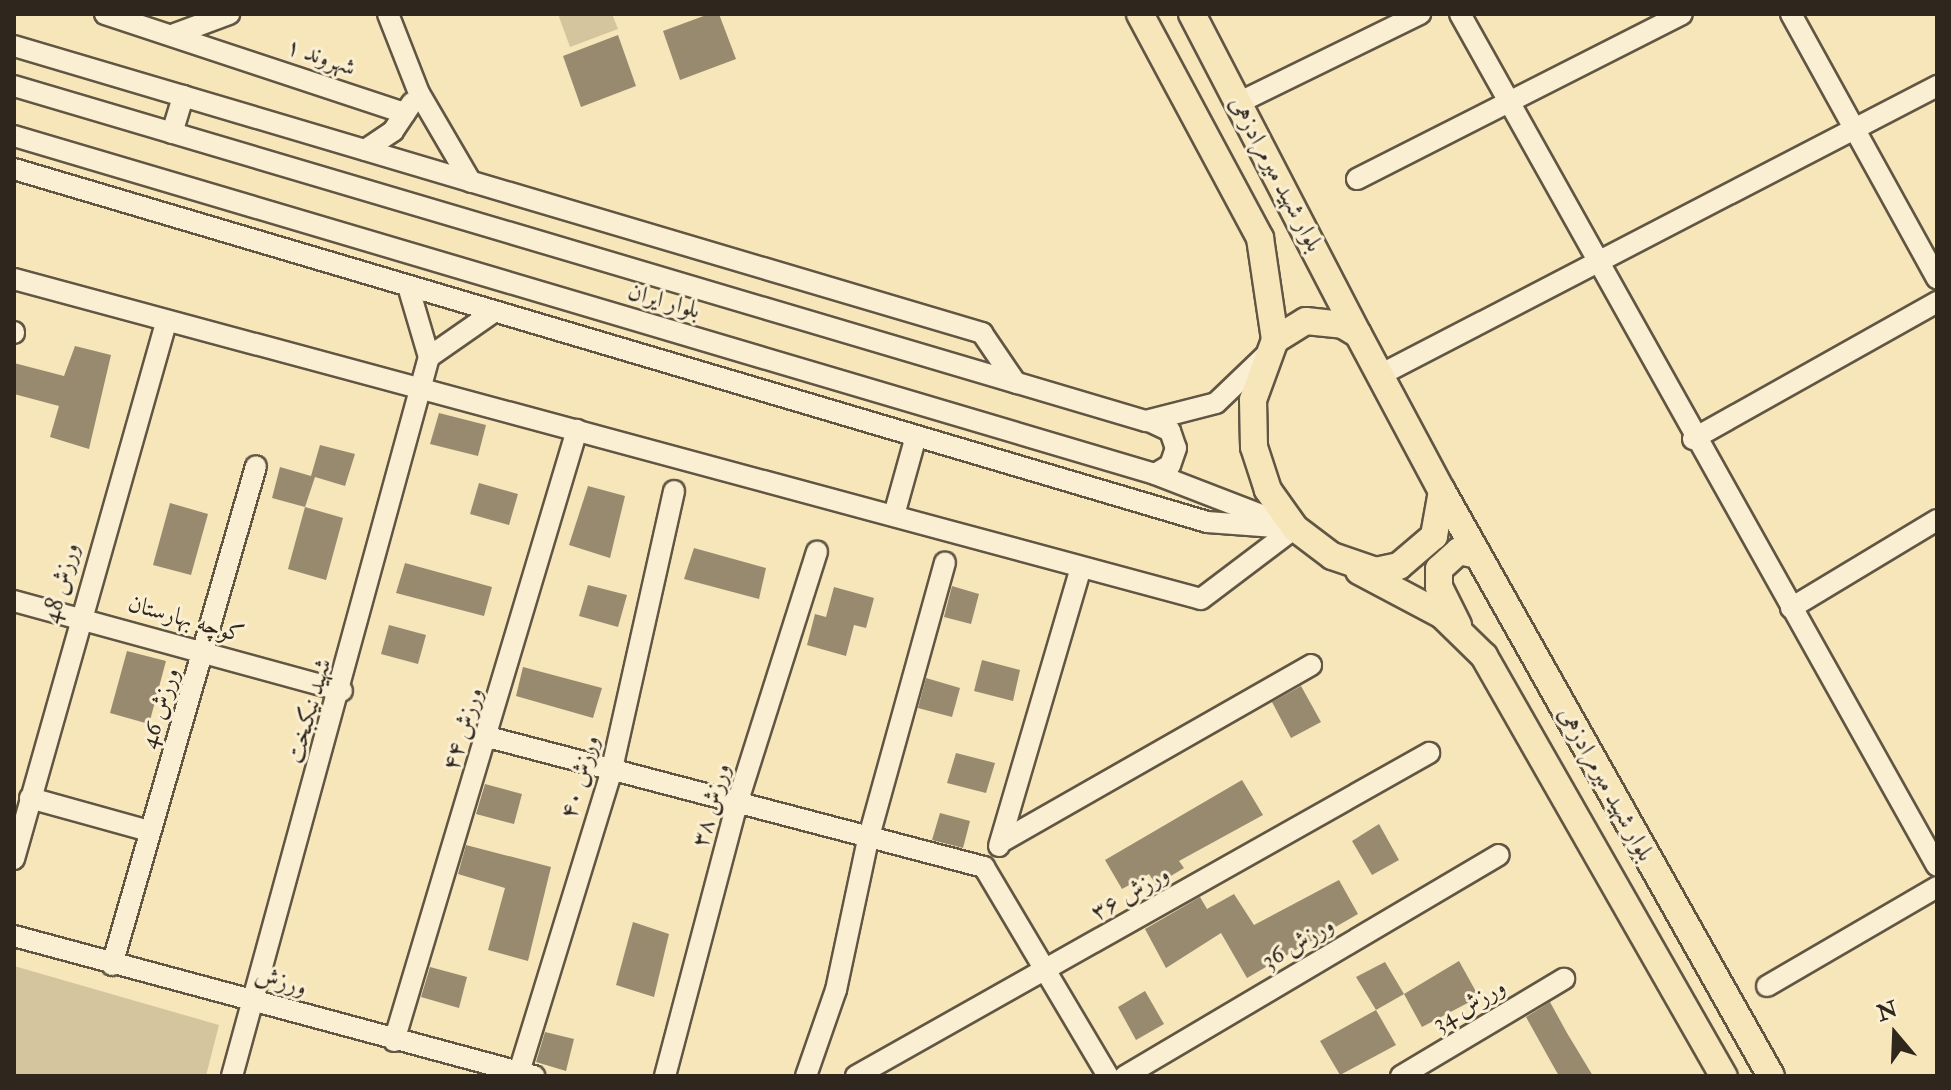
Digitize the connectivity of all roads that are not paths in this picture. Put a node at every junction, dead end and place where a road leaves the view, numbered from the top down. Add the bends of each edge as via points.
1 (105, 14) edge
2 (229, 14) edge
3 (388, 14) edge
4 (1140, 14) edge
5 (1192, 14) edge
6 (1420, 14) edge
7 (1460, 14) edge
8 (1682, 14) edge
9 (1791, 14) edge
10 (175, 34) junction
11 (14, 46) edge
12 (14, 86) edge
13 (1937, 86) edge
14 (419, 93) junction
15 (183, 96) junction
16 (1238, 103) junction
17 (1511, 103) junction
18 (405, 113) junction
19 (1855, 129) junction
20 (172, 133) junction
21 (14, 136) edge
22 (365, 150) junction
23 (14, 169) edge
24 (1357, 179) dead end
25 (471, 182) junction
26 (1596, 260) junction
27 (1937, 278) edge
28 (14, 279) edge
29 (408, 286) junction
30 (1937, 302) edge
31 (495, 311) junction
32 (166, 323) junction
33 (1358, 334) junction
34 (1270, 348) junction
35 (429, 357) junction
36 (1380, 375) junction
37 (1016, 383) junction
38 (421, 388) junction
39 (1146, 421) junction
40 (577, 430) junction
41 (916, 436) junction
42 (1693, 439) junction
43 (256, 466) dead end
44 (1155, 474) junction
45 (674, 491) dead end
46 (1442, 491) junction
47 (894, 515) junction
48 (1937, 520) edge
49 (1295, 528) junction
50 (817, 552) dead end
51 (1478, 555) junction
52 (945, 563) dead end
53 (1353, 567) junction
54 (1080, 570) junction
55 (14, 601) edge
56 (1791, 608) junction
57 (79, 616) junction
58 (1459, 629) junction
59 (205, 652) junction
60 (1311, 665) dead end
61 (342, 691) junction
62 (488, 737) junction
63 (1429, 753) dead end
64 (611, 773) junction
65 (30, 798) junction
66 (736, 807) junction
67 (149, 831) junction
68 (868, 840) junction
69 (1001, 842) junction
70 (1499, 855) dead end
71 (14, 859) edge
72 (1937, 866) edge
73 (984, 867) junction
74 (1937, 887) edge
75 (14, 936) edge
76 (112, 965) junction
77 (1044, 971) junction
78 (1564, 979) dead end
79 (1767, 986) dead end
80 (252, 1000) junction
81 (394, 1041) junction
82 (526, 1074) edge
83 (232, 1076) edge
84 (665, 1076) edge
85 (806, 1076) edge
86 (856, 1076) edge
87 (1108, 1076) edge
88 (1125, 1076) edge
89 (1401, 1076) edge
90 (1724, 1076) edge
91 (1771, 1076) edge

1 - 10 street, شهروند ۱
2 - 10 street
3 - 14 street
4 - 34 main road, بلوار شهید میرمرادزهی via 1260,238
5 - 16 main road, بلوار شهید میرمرادزهی
6 - 16 street
7 - 17 street
8 - 17 street
9 - 19 street
10 - 18 street, شهروند ۱
11 - 15 street
12 - 20 street, بلوار ایران
13 - 19 street
14 - 18 street
14 - 25 street
15 - 20 street
15 - 22 street
16 - 33 main road, بلوار شهید میرمرادزهی
17 - 24 street
17 - 26 street
18 - 22 street
19 - 26 street
19 - 27 street
20 - 37 street, بلوار ایران
21 - 44 street, بلوار ایران
22 - 25 street
23 - 29 street
25 - 37 street via 982,333
26 - 36 street
26 - 42 street
28 - 32 street
29 - 31 street
29 - 35 street
30 - 42 street
31 - 35 street
31 - 41 street
32 - 38 street
32 - 57 street, ورزش 48
33 - 34 main road via 1334,322 1306,321
33 - 36 main road
34 - 39 street via 1216,403
34 - 49 main road via 1253,400 1254,447 1268,490
35 - 38 street, شهید نیکبخت
36 - 46 main road
37 - 39 street, بلوار ایران
38 - 40 street
38 - 61 street, شهید نیکبخت
39 - 44 street via 1164,425 1176,448 1170,465
40 - 47 street
40 - 62 street, ورزش ۴۴
41 - 47 street
41 - 49 street via 1207,522
42 - 56 street
43 - 59 street, ورزش 46
44 - 49 street, بلوار ایران
45 - 64 street, ورزش ۴۰
46 - 51 main road, بلوار شهید میرمرادزهی
46 - 53 main road via 1442,514 1419,554 1376,571
47 - 54 street
48 - 56 street
49 - 53 main road
49 - 54 street via 1201,599
50 - 66 street, ورزش ۳۸
51 - 58 main road via 1459,551 1439,569 1439,587
51 - 91 main road, بلوار شهید میرمرادزهی
52 - 68 street
53 - 58 main road, بلوار شهید میرمرادزهی
54 - 69 street
55 - 57 street, کوچه بهارستان
56 - 72 street
57 - 59 street, کوچه بهارستان
57 - 65 street, ورزش 48
58 - 90 main road, بلوار شهید میرمرادزهی via 1484,656
59 - 61 street, کوچه بهارستان
59 - 67 street, ورزش 46
60 - 69 street
61 - 80 street, شهید نیکبخت
62 - 64 street
62 - 81 street, ورزش ۴۴
63 - 77 street, ورزش ۳۶
64 - 66 street
64 - 82 street, ورزش ۴۰
65 - 67 street
65 - 71 street, ورزش 48
66 - 68 street
66 - 84 street, ورزش ۳۸
67 - 76 street, ورزش 46
68 - 73 street
68 - 85 street via 836,990
69 - 73 street
70 - 88 street, ورزش 36
73 - 77 street
74 - 79 street
75 - 76 street, ورزش
76 - 80 street, ورزش
77 - 86 street, ورزش ۳۶
77 - 87 street
78 - 89 street, ورزش 34
80 - 81 street, ورزش
80 - 83 street, شهید نیکبخت
81 - 82 street, ورزش

